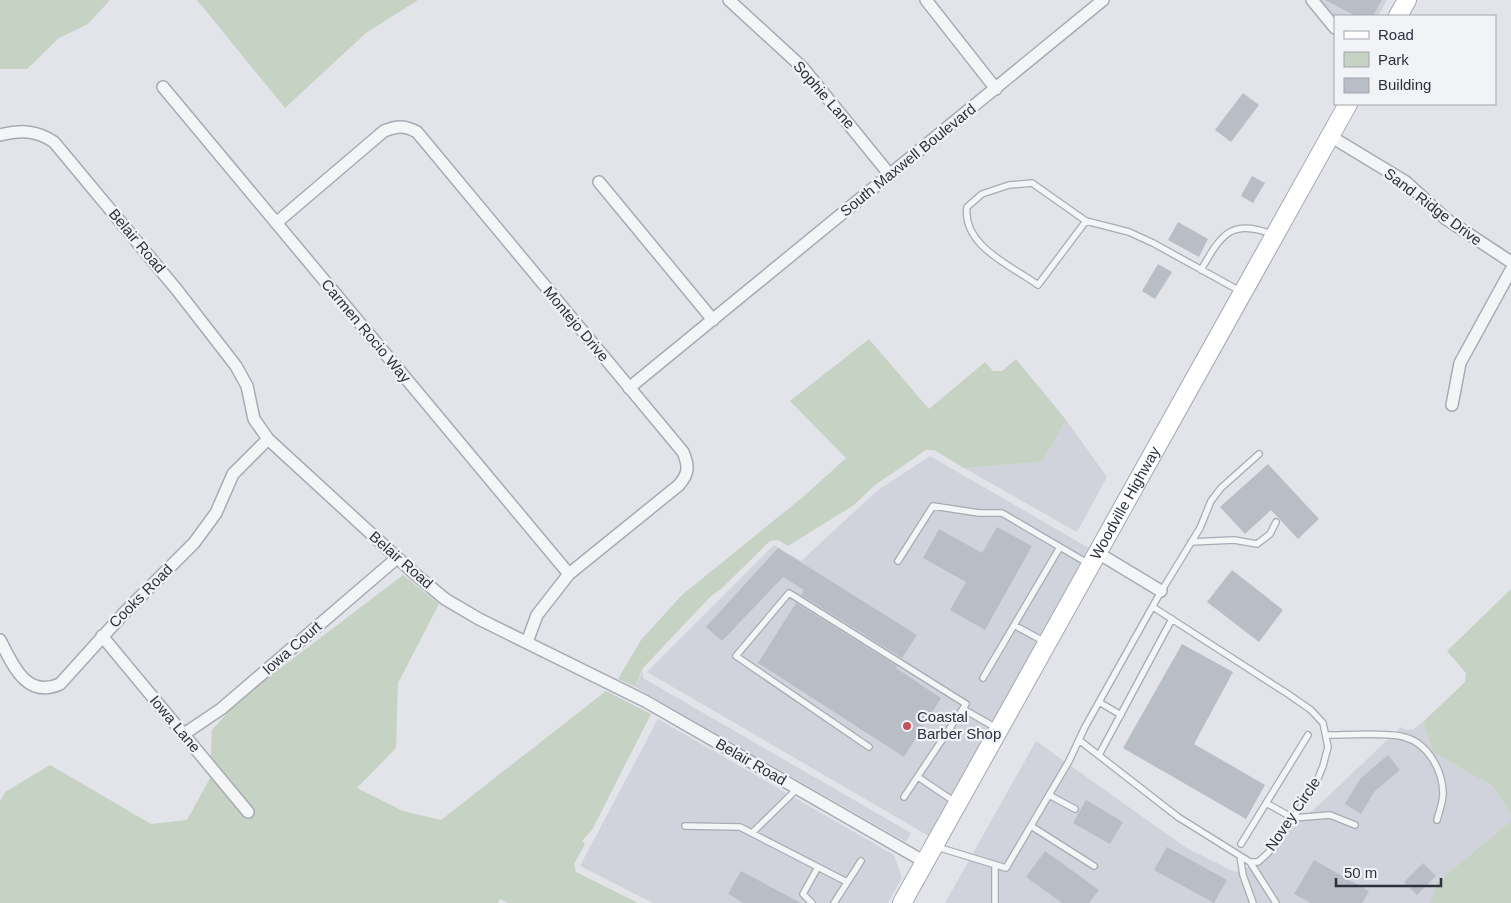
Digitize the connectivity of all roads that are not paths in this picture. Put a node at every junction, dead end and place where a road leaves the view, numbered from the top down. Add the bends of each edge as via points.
1 (729, 0) edge
2 (926, 0) edge
3 (1103, 0) edge
4 (1312, 0) edge
5 (1408, 0) edge
6 (1399, 15) edge
7 (1334, 27) edge
8 (163, 87) dead end
9 (996, 89) junction
10 (1347, 105) edge
11 (0, 135) edge
12 (1330, 136) junction
13 (890, 175) junction
14 (599, 182) dead end
15 (1086, 221) junction
16 (276, 223) junction
17 (1276, 236) junction
18 (1511, 262) edge
19 (1201, 270) junction
20 (1511, 270) edge
21 (1244, 294) junction
22 (713, 320) junction
23 (629, 388) junction
24 (1452, 405) dead end
25 (268, 439) junction
26 (1259, 454) dead end
27 (1276, 522) dead end
28 (1191, 542) junction
29 (1060, 547) junction
30 (397, 558) junction
31 (1095, 559) junction
32 (898, 561) dead end
33 (569, 574) junction
34 (1161, 592) junction
35 (1153, 607) junction
36 (1172, 619) junction
37 (1014, 625) junction
38 (102, 636) junction
39 (0, 640) edge
40 (527, 642) junction
41 (1048, 644) junction
42 (984, 678) dead end
43 (1099, 702) junction
44 (962, 709) junction
45 (1121, 715) junction
46 (999, 730) junction
47 (184, 734) junction
48 (1308, 735) dead end
49 (1327, 735) junction
50 (1079, 740) junction
51 (869, 747) dead end
52 (1099, 755) junction
53 (918, 777) junction
54 (797, 788) junction
55 (1049, 795) junction
56 (904, 797) dead end
57 (1266, 803) junction
58 (958, 804) junction
59 (1075, 808) dead end
60 (248, 812) dead end
61 (1293, 818) junction
62 (1437, 820) dead end
63 (1355, 825) dead end
64 (685, 826) dead end
65 (1031, 826) junction
66 (752, 833) junction
67 (1241, 844) dead end
68 (934, 846) junction
69 (1240, 856) junction
70 (861, 861) dead end
71 (925, 862) junction
72 (1250, 862) junction
73 (995, 866) junction
74 (1094, 866) dead end
75 (818, 867) junction
76 (847, 882) junction
77 (812, 903) edge
78 (834, 903) edge
79 (902, 903) edge
80 (995, 903) edge
81 (1253, 903) edge
82 (1276, 903) edge

1 - 13 street, Sophie Lane via 803,68
2 - 9 street
3 - 9 street, South Maxwell Boulevard
4 - 7 street
5 - 6 main road
8 - 16 street, Carmen Rocio Way
9 - 13 street, South Maxwell Boulevard
10 - 12 main road, Woodville Highway
11 - 25 street, Belair Road via 30,131 54,142 236,366 247,386 254,419
12 - 17 main road, Woodville Highway
12 - 18 street, Sand Ridge Drive via 1406,182 1446,219
13 - 22 street, South Maxwell Boulevard
14 - 22 street
15 - 15 lane via 1038,285 994,258 973,234 965,219 967,207 982,194 1009,185 1032,183
15 - 19 lane via 1129,232
16 - 23 street, Montejo Drive via 384,132 396,126 408,127 418,132
16 - 33 street, Carmen Rocio Way
17 - 19 lane via 1256,227 1231,232 1218,240
17 - 21 main road, Woodville Highway
19 - 21 lane
20 - 24 street via 1460,363
21 - 31 main road, Woodville Highway
22 - 23 street, South Maxwell Boulevard
23 - 33 street, Montejo Drive via 684,452 688,465 686,476
25 - 30 street, Belair Road
25 - 38 street, Cooks Road via 233,474 216,513 194,543
26 - 28 lane via 1221,488
27 - 28 lane via 1270,534 1257,544 1234,540
28 - 34 lane
29 - 31 lane
29 - 32 lane via 1002,513 933,506
29 - 37 lane
30 - 40 street, Belair Road via 445,599
30 - 47 street, Iowa Court via 221,709
31 - 34 street
31 - 41 main road, Woodville Highway
33 - 40 street, Montejo Drive via 537,615
34 - 35 lane
35 - 36 lane
35 - 43 lane
36 - 45 lane
36 - 49 lane via 1311,710 1323,723
37 - 41 lane
37 - 42 lane
38 - 39 street, Cooks Road via 60,684 40,688 19,674
38 - 47 street, Iowa Lane
40 - 54 street, Belair Road via 645,701
41 - 46 main road, Woodville Highway
43 - 45 lane
43 - 50 lane
44 - 46 lane
44 - 51 lane via 966,704 789,593 736,656
44 - 53 lane
45 - 52 lane
46 - 58 main road, Woodville Highway
47 - 60 street, Iowa Lane
48 - 57 lane
49 - 61 lane, Novey Circle via 1328,747 1314,788
49 - 62 lane via 1404,737 1419,744 1431,756 1442,780 1444,796
50 - 52 lane, Novey Circle
50 - 55 lane
52 - 69 lane, Novey Circle via 1178,817
53 - 56 lane
53 - 58 lane
54 - 66 lane
54 - 71 street, Belair Road
55 - 59 lane
55 - 65 lane
57 - 61 lane
57 - 67 lane
58 - 68 main road, Woodville Highway
61 - 63 lane via 1330,815
61 - 72 lane, Novey Circle via 1268,854 1258,862
64 - 66 lane via 740,827
65 - 73 lane via 1006,868
65 - 74 lane
66 - 75 lane
68 - 71 main road, Woodville Highway
68 - 73 lane
69 - 72 lane, Novey Circle
69 - 81 lane
70 - 76 lane
71 - 79 main road, Woodville Highway
72 - 82 lane
73 - 80 lane
75 - 76 lane
75 - 77 lane via 803,894
76 - 78 lane

